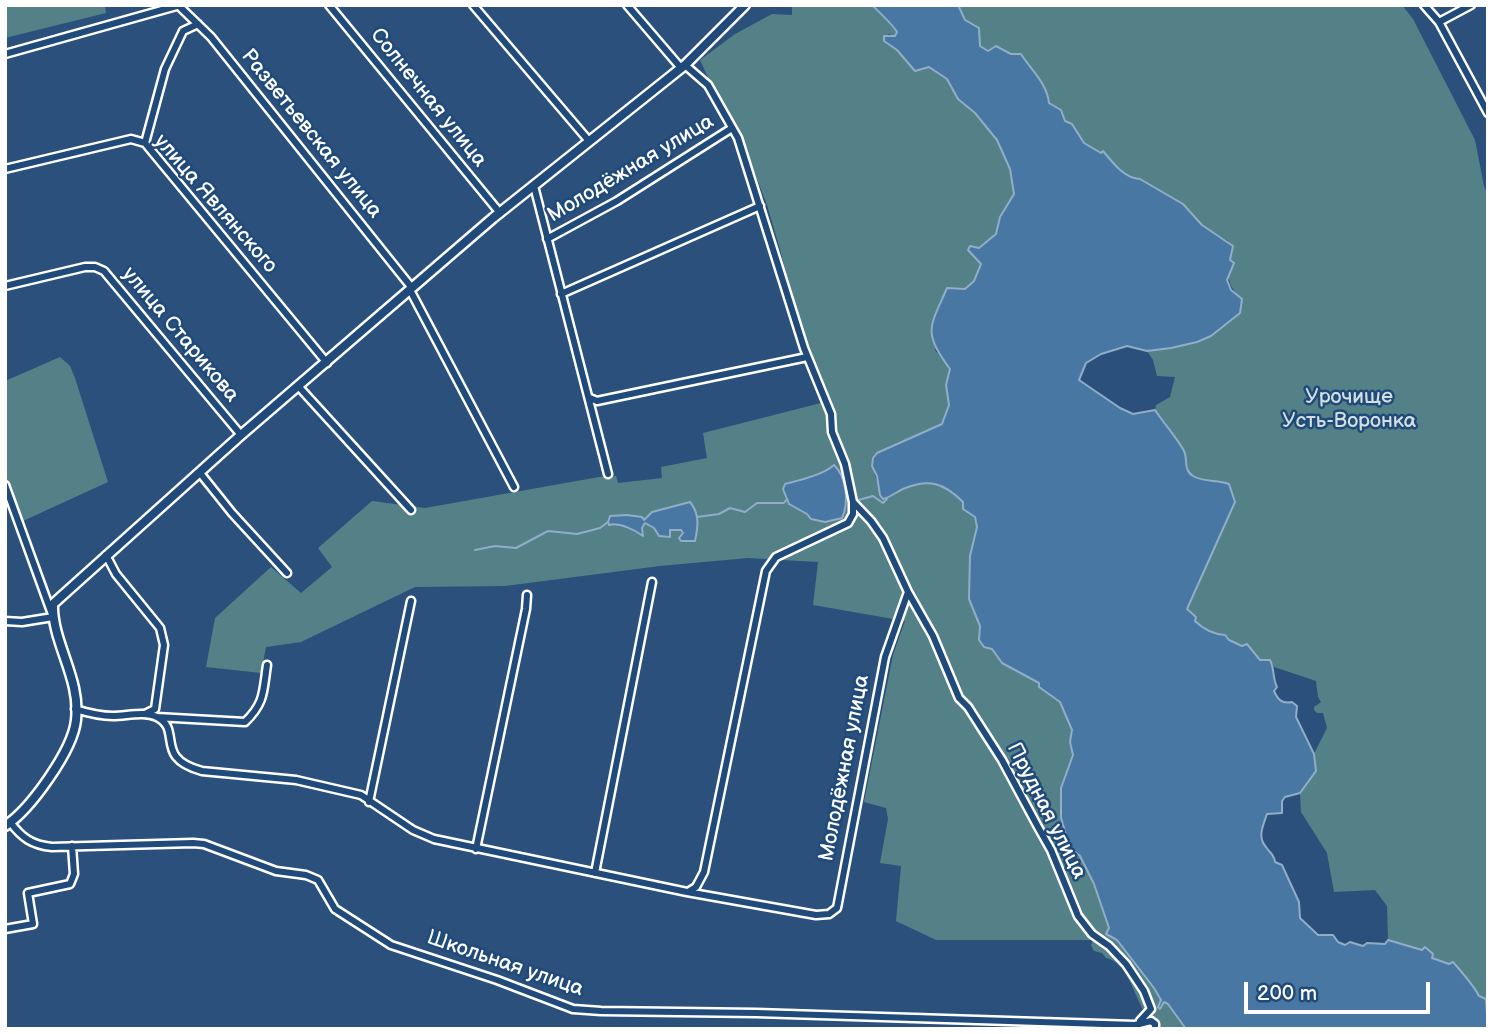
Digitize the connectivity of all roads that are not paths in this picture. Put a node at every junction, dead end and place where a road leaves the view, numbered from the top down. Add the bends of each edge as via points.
1 (329, 5) edge
2 (472, 5) edge
3 (627, 5) edge
4 (745, 5) edge
5 (1424, 5) edge
6 (1471, 5) edge
7 (179, 6) edge
8 (1440, 22) junction
9 (198, 24) junction
10 (5, 54) edge
11 (683, 67) junction
12 (1488, 113) edge
13 (732, 128) junction
14 (589, 141) junction
15 (145, 143) junction
16 (5, 169) edge
17 (534, 186) junction
18 (760, 206) junction
19 (500, 213) junction
20 (547, 239) junction
21 (5, 286) edge
22 (411, 289) junction
23 (561, 294) junction
24 (807, 357) junction
25 (327, 363) junction
26 (299, 387) junction
27 (590, 398) junction
28 (241, 435) junction
29 (200, 473) junction
30 (608, 474) dead end
31 (5, 485) edge
32 (514, 487) dead end
33 (853, 502) junction
34 (411, 510) dead end
35 (106, 555) junction
36 (287, 573) dead end
37 (652, 582) dead end
38 (908, 592) junction
39 (527, 595) dead end
40 (411, 601) dead end
41 (53, 617) junction
42 (5, 621) edge
43 (267, 665) dead end
44 (75, 709) junction
45 (145, 714) junction
46 (156, 717) junction
47 (369, 802) junction
48 (7, 824) edge
49 (72, 846) junction
50 (476, 849) junction
51 (594, 873) junction
52 (687, 892) junction
53 (5, 929) edge
54 (1129, 1025) junction
55 (1141, 1029) edge
56 (1155, 1029) edge

1 - 19 street, Солнечная улица
2 - 14 street
3 - 11 street, Молодёжная улица
4 - 11 street
5 - 8 street
6 - 8 street
7 - 9 street, Разветьевская улица
7 - 10 street
8 - 12 street
9 - 15 street via 183,31 165,69
9 - 22 street, Разветьевская улица
11 - 13 street, Молодёжная улица via 708,85
11 - 14 street
13 - 18 street, Молодёжная улица
13 - 20 street, Молодёжная улица
14 - 17 street
15 - 16 street, улица Являнского via 131,139
15 - 25 street, улица Являнского
17 - 19 street
17 - 20 street, Молодёжная улица
18 - 23 street
18 - 24 street, Молодёжная улица
19 - 22 street
20 - 23 street, Молодёжная улица
21 - 28 street, улица Старикова via 85,267 104,271
22 - 25 street
22 - 32 street, Разветьевская улица
23 - 27 street, Молодёжная улица
24 - 27 street via 597,401
24 - 33 street, Молодёжная улица via 831,414
25 - 26 street
26 - 28 street
26 - 34 street
27 - 30 street, Молодёжная улица
28 - 29 street
29 - 35 street
29 - 36 street
31 - 41 street
33 - 38 street via 883,538
33 - 52 street via 848,523 776,557 766,571 704,872 696,887
35 - 41 street via 53,604
35 - 45 street via 160,628 164,645 155,709
37 - 51 street
38 - 52 street, Молодёжная улица via 885,657 837,908 816,915
38 - 54 street, Прудная улица via 959,698 1002,761 1051,850 1077,916 1126,964 1144,990 1151,1009 1141,1021
39 - 50 street
40 - 47 street
41 - 42 street
41 - 44 street
43 - 46 street via 258,709 245,722
44 - 45 street via 110,716
44 - 48 street via 76,721 49,780
45 - 46 street
46 - 47 street, Молодёжная улица via 169,732 173,754 189,767 296,780 361,795
47 - 50 street, Молодёжная улица via 413,830
48 - 49 street, Школьная улица via 39,846
49 - 53 street via 70,884 28,893 33,924
49 - 54 street, Школьная улица via 204,844 276,871 306,875 318,880 335,909 391,945 573,1009
50 - 51 street, Молодёжная улица
51 - 52 street, Молодёжная улица
54 - 55 street, Школьная улица
54 - 56 street, Школьная улица via 1151,1021

